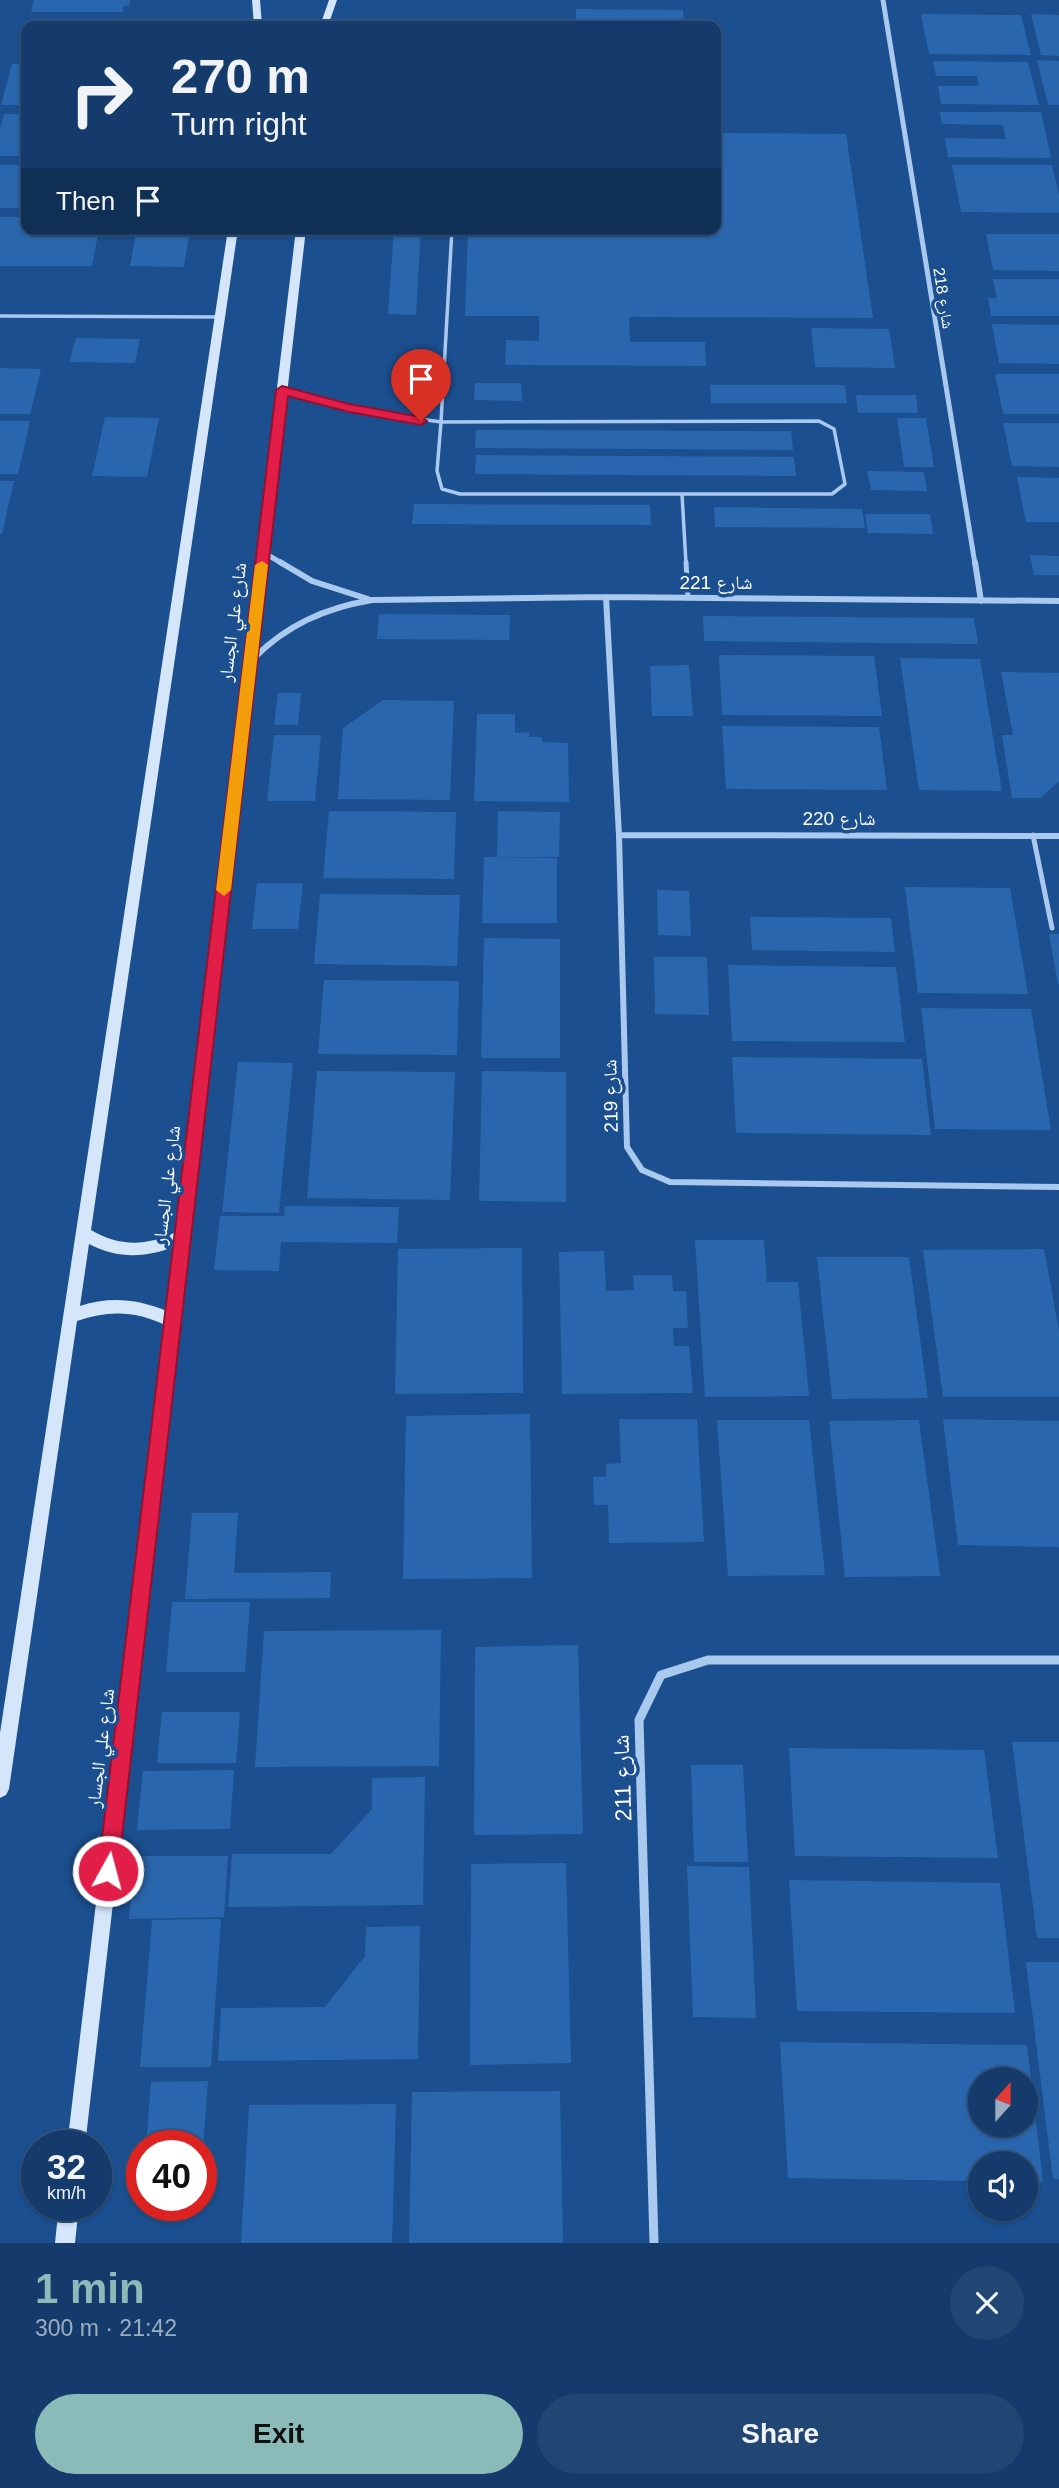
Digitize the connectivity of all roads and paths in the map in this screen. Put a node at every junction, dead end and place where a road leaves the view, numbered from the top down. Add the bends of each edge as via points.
1 (256, 0) edge
2 (333, 0) edge
3 (883, 0) edge
4 (258, 21) edge
5 (326, 21) edge
6 (232, 235) edge
7 (301, 235) edge
8 (452, 235) edge
9 (0, 316) edge
10 (221, 317) junction
11 (282, 390) junction
12 (441, 422) junction
13 (682, 494) junction
14 (264, 552) junction
15 (606, 597) junction
16 (688, 598) junction
17 (372, 600) junction
18 (981, 601) junction
19 (1059, 601) edge
20 (250, 662) junction
21 (619, 835) junction
22 (1033, 835) junction
23 (1059, 835) edge
24 (1052, 928) dead end
25 (1059, 1187) edge
26 (84, 1233) junction
27 (183, 1236) junction
28 (71, 1316) junction
29 (173, 1322) junction
30 (1059, 1660) edge
31 (0, 1788) edge
32 (78, 2130) edge
33 (67, 2221) edge
34 (65, 2243) edge
35 (654, 2243) edge

1 - 4 street
2 - 5 street
3 - 18 street, شارع 218
6 - 10 street
7 - 11 street, شارع علي الجسار
8 - 12 lane
9 - 10 lane
10 - 26 street
11 - 12 lane via 361,411
11 - 14 street, شارع علي الجسار
12 - 13 lane via 437,479 442,489 450,492
12 - 13 lane via 809,421 834,429 845,484 832,494
13 - 16 lane
14 - 17 street, شارع 221 via 312,581
14 - 20 street, شارع علي الجسار
15 - 16 street, شارع 221
15 - 17 street, شارع 221
15 - 21 street, شارع 219
16 - 18 street, شارع 221
17 - 20 street, شارع 221 via 306,617 265,645
18 - 19 street, شارع 221
20 - 27 street, شارع علي الجسار
21 - 22 street, شارع 220
21 - 25 street, شارع 219 via 627,1147 642,1170 670,1182
22 - 23 street, شارع 220
22 - 24 lane
26 - 27 street via 125,1251 165,1245
26 - 28 street
27 - 29 street, شارع علي الجسار
28 - 29 street via 125,1304
28 - 31 street
29 - 32 street, شارع علي الجسار
30 - 35 street, شارع 211 via 708,1660 662,1675 639,1720
33 - 34 street

